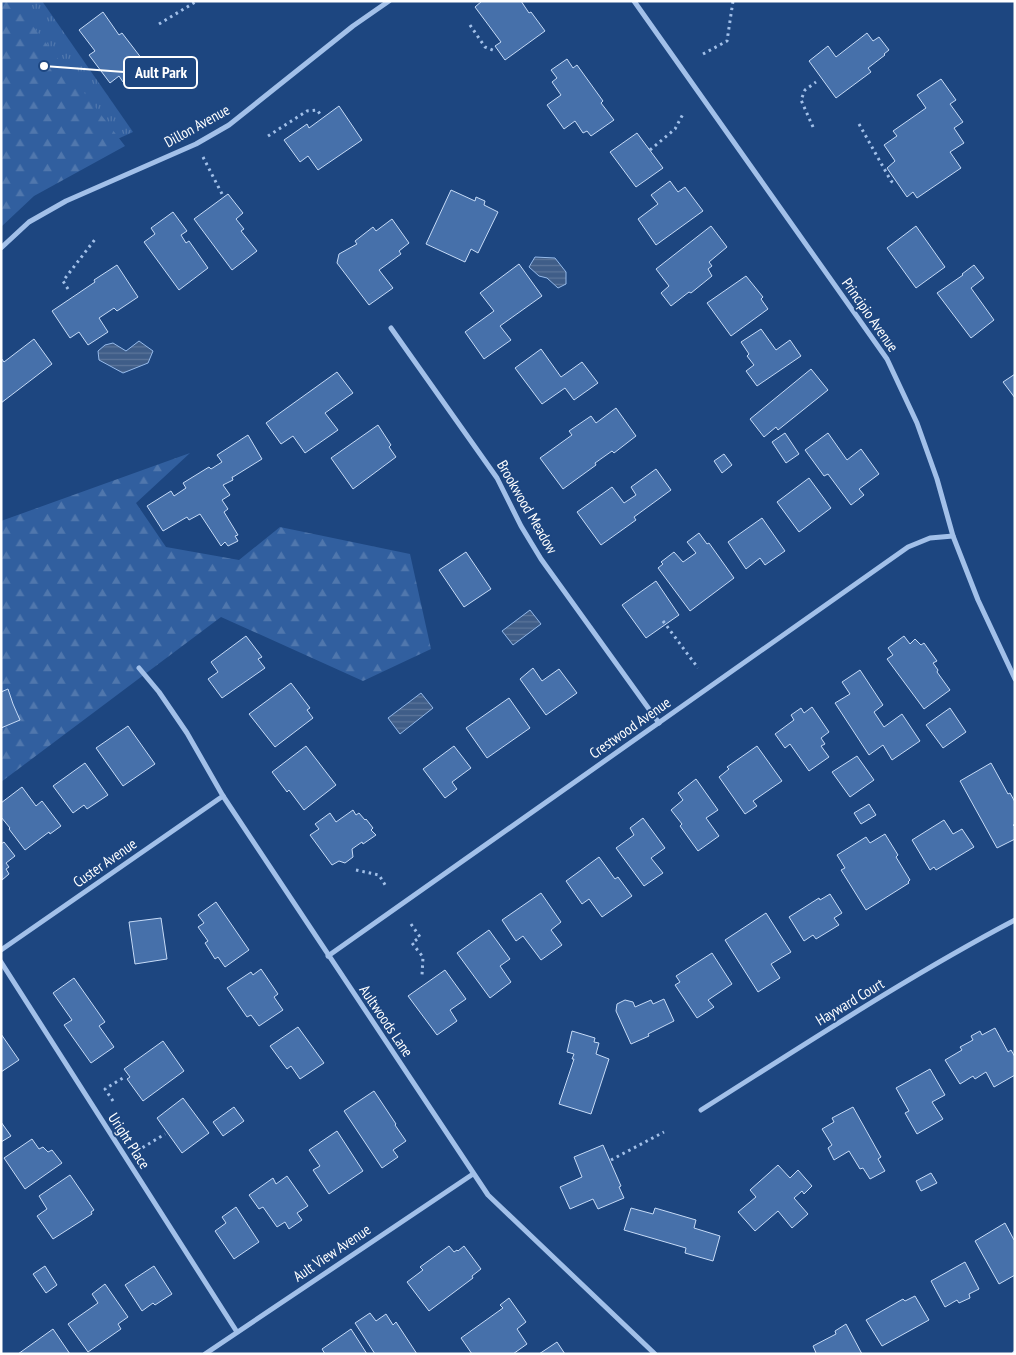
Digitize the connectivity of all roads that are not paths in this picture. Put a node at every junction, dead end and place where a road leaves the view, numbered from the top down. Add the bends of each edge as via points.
1 (390, 1) edge
2 (634, 1) edge
3 (1, 248) edge
4 (391, 328) dead end
5 (953, 536) junction
6 (139, 668) dead end
7 (1015, 680) edge
8 (659, 723) junction
9 (223, 796) junction
10 (1015, 920) edge
11 (1, 950) edge
12 (328, 956) junction
13 (1, 962) edge
14 (700, 1110) dead end
15 (473, 1174) junction
16 (237, 1332) junction
17 (205, 1354) edge
18 (655, 1354) edge

1 - 3 street, Dillon Avenue via 353,26 229,125 196,144 66,202 29,222
2 - 5 street, Principio Avenue via 886,359 917,423
4 - 8 street, Brookwood Meadow via 497,478 541,559
5 - 7 street, Principio Avenue
5 - 8 street, Crestwood Avenue via 930,538 908,547
6 - 9 street, Aultwoods Lane via 187,733
8 - 12 street, Crestwood Avenue
9 - 11 street, Custer Avenue
9 - 12 street, Aultwoods Lane
10 - 14 street, Hayward Court via 848,1017
12 - 15 street, Aultwoods Lane
13 - 16 street, Uright Place
15 - 16 street, Ault View Avenue
15 - 18 street, Aultwoods Lane via 488,1195
16 - 17 street, Ault View Avenue

